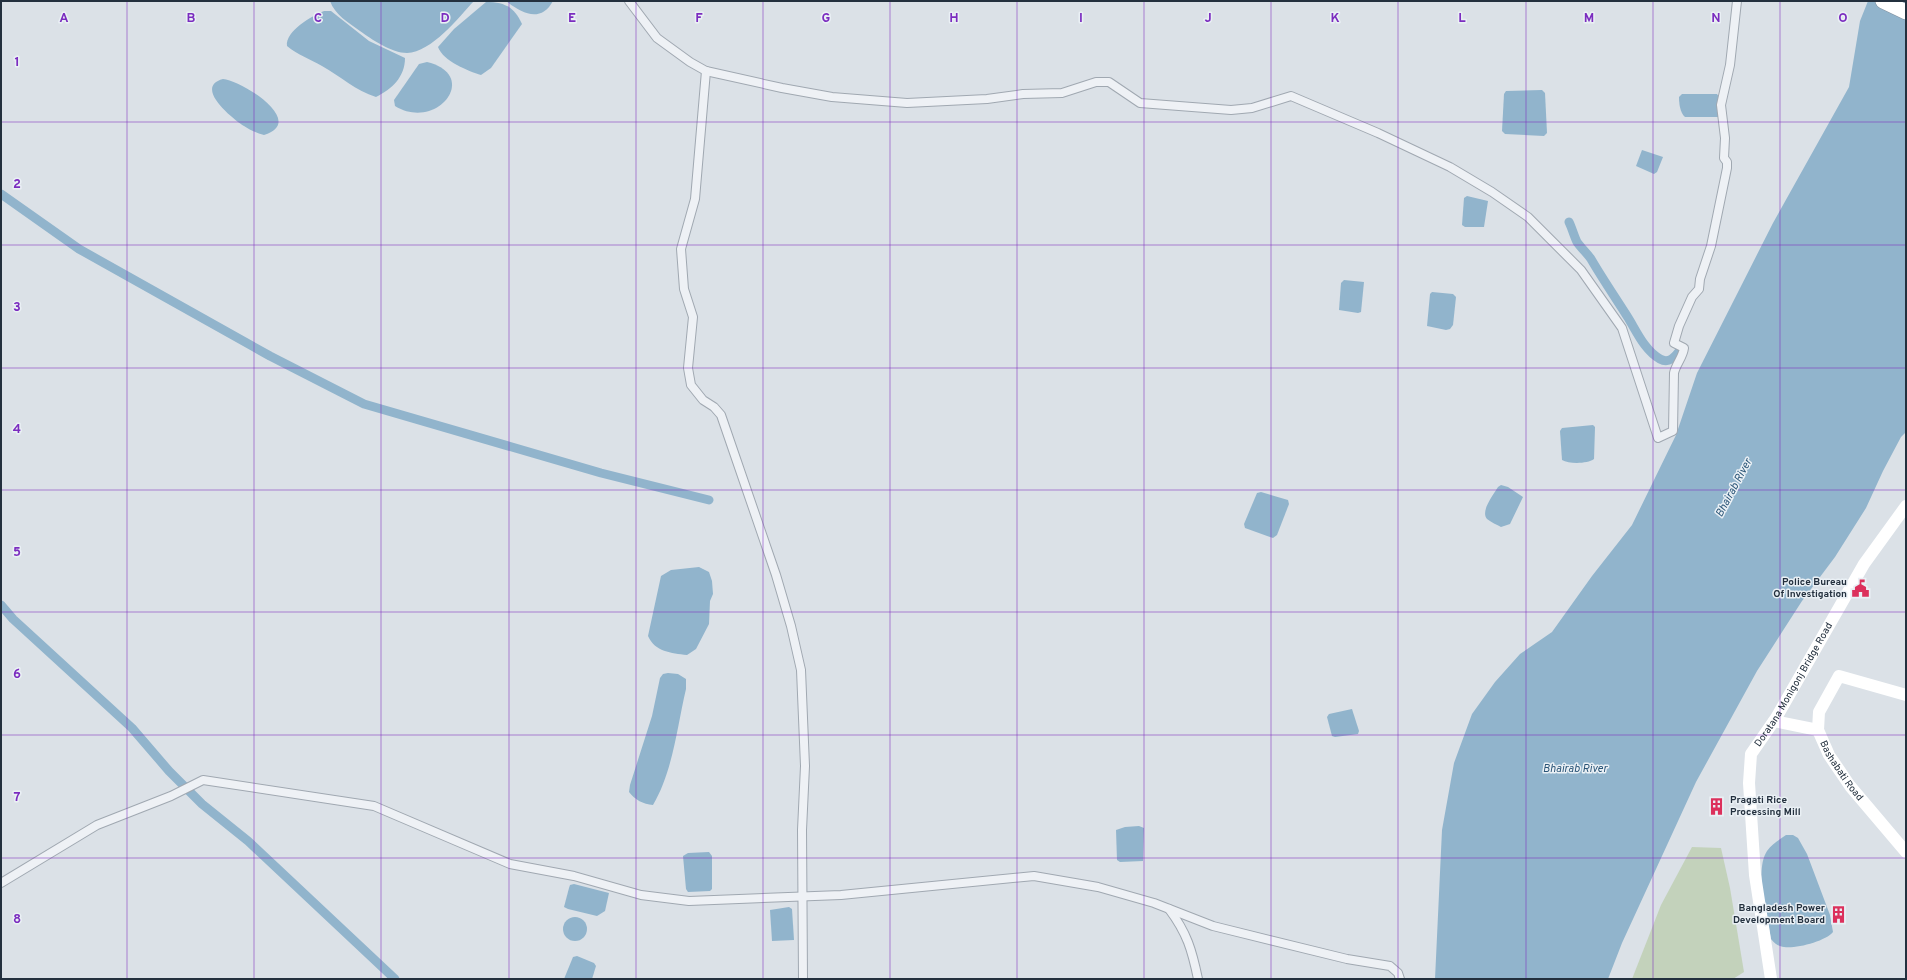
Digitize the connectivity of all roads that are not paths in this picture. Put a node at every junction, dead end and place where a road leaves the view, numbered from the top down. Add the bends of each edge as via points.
1 (629, 1) edge
2 (1737, 1) edge
3 (1883, 1) edge
4 (1906, 12) edge
5 (706, 71) junction
6 (1906, 506) edge
7 (1906, 695) edge
8 (1774, 721) junction
9 (1818, 730) junction
10 (1906, 852) edge
11 (1, 883) edge
12 (802, 896) junction
13 (1169, 908) junction
14 (803, 979) edge
15 (1198, 979) edge
16 (1400, 979) edge
17 (1772, 979) edge

1 - 5 street via 657,38
2 - 5 street via 1730,65 1720,105 1727,168 1699,289 1679,326 1674,343 1684,348 1674,373 1673,431 1658,438 1622,328 1581,270 1528,216 1450,167 1291,96 1252,108 1231,110 1140,104 1109,82 1096,82 1062,93 907,103 832,97
3 - 4 highway
5 - 12 street via 695,199 681,249 684,289 693,317 688,368 695,392 720,415 776,575 801,670 805,766
6 - 8 main road, Doratana Monigonj Bridge Road via 1864,564
7 - 9 main road, Bashabati Road via 1838,676 1819,712
8 - 9 main road
8 - 17 main road, Doratana Monigonj Bridge Road via 1751,754 1749,783 1755,875
9 - 10 main road, Bashabati Road via 1829,755 1850,786
11 - 12 street via 97,826 203,780 374,806 510,864 574,876 641,895 689,901
12 - 13 street via 1034,876 1098,888
12 - 14 street
13 - 15 street via 1181,924 1192,950
13 - 16 street via 1213,926 1347,959 1390,966 1398,973

